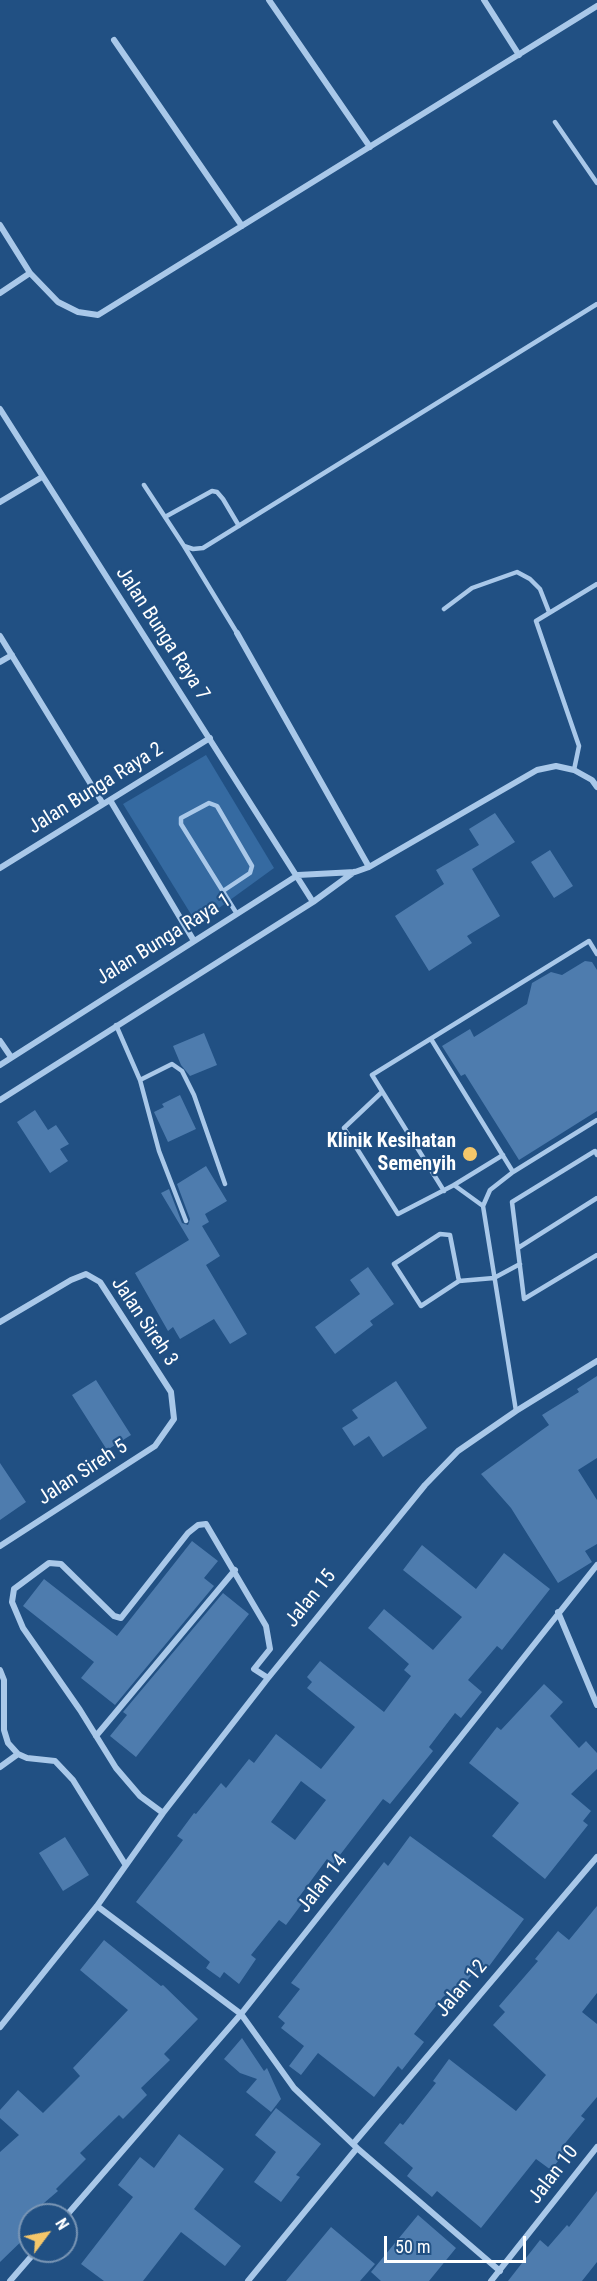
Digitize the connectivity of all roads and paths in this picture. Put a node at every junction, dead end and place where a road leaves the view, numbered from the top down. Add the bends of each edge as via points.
1 (269, 0) edge
2 (484, 0) edge
3 (597, 6) edge
4 (114, 40) dead end
5 (519, 55) junction
6 (555, 122) dead end
7 (370, 147) junction
8 (597, 183) edge
9 (0, 225) edge
10 (242, 226) junction
11 (30, 273) junction
12 (0, 293) edge
13 (597, 304) edge
14 (0, 409) edge
15 (42, 477) junction
16 (144, 485) dead end
17 (0, 502) edge
18 (165, 517) junction
19 (239, 525) junction
20 (184, 546) junction
21 (597, 584) edge
22 (444, 609) dead end
23 (549, 612) junction
24 (237, 633) joint
25 (0, 636) edge
26 (12, 655) junction
27 (0, 662) edge
28 (210, 738) junction
29 (574, 771) junction
30 (597, 787) edge
31 (107, 802) junction
32 (369, 867) junction
33 (0, 868) edge
34 (355, 872) junction
35 (298, 875) junction
36 (223, 891) junction
37 (313, 902) junction
38 (237, 914) junction
39 (194, 941) junction
40 (597, 954) edge
41 (116, 1025) junction
42 (431, 1039) junction
43 (0, 1041) edge
44 (11, 1058) junction
45 (0, 1065) edge
46 (140, 1080) junction
47 (382, 1092) junction
48 (0, 1100) edge
49 (597, 1120) edge
50 (503, 1155) junction
51 (597, 1155) edge
52 (513, 1172) junction
53 (225, 1184) dead end
54 (454, 1185) junction
55 (444, 1191) junction
56 (597, 1198) edge
57 (483, 1206) junction
58 (186, 1221) dead end
59 (518, 1248) junction
60 (597, 1255) edge
61 (520, 1264) junction
62 (495, 1278) junction
63 (459, 1281) junction
64 (0, 1323) edge
65 (597, 1361) edge
66 (516, 1411) junction
67 (174, 1419) joint
68 (0, 1546) edge
69 (597, 1565) edge
70 (235, 1570) junction
71 (558, 1612) junction
72 (0, 1670) edge
73 (268, 1678) junction
74 (597, 1705) edge
75 (96, 1736) junction
76 (18, 1754) junction
77 (0, 1767) edge
78 (163, 1813) junction
79 (597, 1857) edge
80 (125, 1864) junction
81 (97, 1906) junction
82 (241, 2014) junction
83 (0, 2027) edge
84 (355, 2146) junction
85 (597, 2146) edge
86 (77, 2203) edge
87 (26, 2263) edge
88 (500, 2271) junction
89 (10, 2281) edge
90 (248, 2281) edge
91 (491, 2281) edge

1 - 7 street
2 - 5 street
3 - 5 street
4 - 10 street
5 - 7 street
6 - 8 lane
7 - 10 street
9 - 11 street
10 - 11 street via 98,315 78,312 58,302
11 - 12 street
13 - 19 lane
14 - 15 street, Jalan Bunga Raya 7
15 - 17 street
15 - 28 street, Jalan Bunga Raya 7
16 - 18 lane
18 - 19 lane via 212,491 223,499
18 - 20 lane
19 - 20 lane via 203,548
20 - 24 lane
21 - 23 lane
22 - 23 lane via 472,588 517,572 540,589
23 - 29 lane via 538,618 537,626 579,746
24 - 32 street
25 - 26 street
26 - 27 street
26 - 31 street
28 - 31 street, Jalan Bunga Raya 2
28 - 35 street, Jalan Bunga Raya 7
29 - 30 street
29 - 32 street via 556,766 537,770
31 - 33 street, Jalan Bunga Raya 2
31 - 39 street
32 - 34 street
34 - 35 street, Jalan Bunga Raya 1
34 - 37 street
35 - 37 street, Jalan Bunga Raya 7
35 - 38 street, Jalan Bunga Raya 1
36 - 36 lane via 181,824 181,818 209,803 217,806 252,866 250,873
36 - 38 lane
37 - 41 street
38 - 39 street, Jalan Bunga Raya 1
39 - 44 street, Jalan Bunga Raya 1
40 - 42 lane via 589,941
41 - 46 lane
41 - 48 street
42 - 47 lane via 372,1076
42 - 50 lane
43 - 44 street
44 - 45 street, Jalan Bunga Raya 1
46 - 53 lane via 172,1064 182,1071
46 - 58 lane via 159,1151
47 - 55 lane
47 - 55 lane via 344,1128 398,1214
49 - 52 lane
50 - 52 lane
50 - 54 lane
51 - 59 lane via 595,1151 512,1202
52 - 57 lane via 490,1190
54 - 55 lane
54 - 57 lane
56 - 59 lane
57 - 62 lane
59 - 61 lane
60 - 61 lane via 524,1299
61 - 62 lane
62 - 63 lane
62 - 66 lane
63 - 63 lane via 421,1306 394,1264 440,1234 450,1235
64 - 67 street, Jalan Sireh 3 via 86,1274 100,1282 171,1392
65 - 66 street, Jalan 15
66 - 73 street, Jalan 15 via 458,1451 424,1485
67 - 68 street, Jalan Sireh 5 via 155,1446
69 - 71 street, Jalan 14
70 - 73 street via 266,1626 270,1649 254,1669
70 - 75 street
70 - 75 street via 206,1524 188,1533 121,1618 114,1616 61,1564 49,1563 14,1589 12,1602 23,1628
71 - 74 street
71 - 82 street, Jalan 14
72 - 76 street via 4,1680 4,1730 8,1743
73 - 78 street, Jalan 15
75 - 78 street via 140,1796
76 - 77 street
76 - 80 street via 56,1761
78 - 80 street, Jalan 15
79 - 84 street, Jalan 12
80 - 81 street, Jalan 15
81 - 82 street
81 - 83 street, Jalan 15
82 - 84 street via 294,2088
82 - 86 street, Jalan 14
84 - 88 street
84 - 90 street, Jalan 12
85 - 88 street, Jalan 10
87 - 89 street
88 - 91 street, Jalan 10

